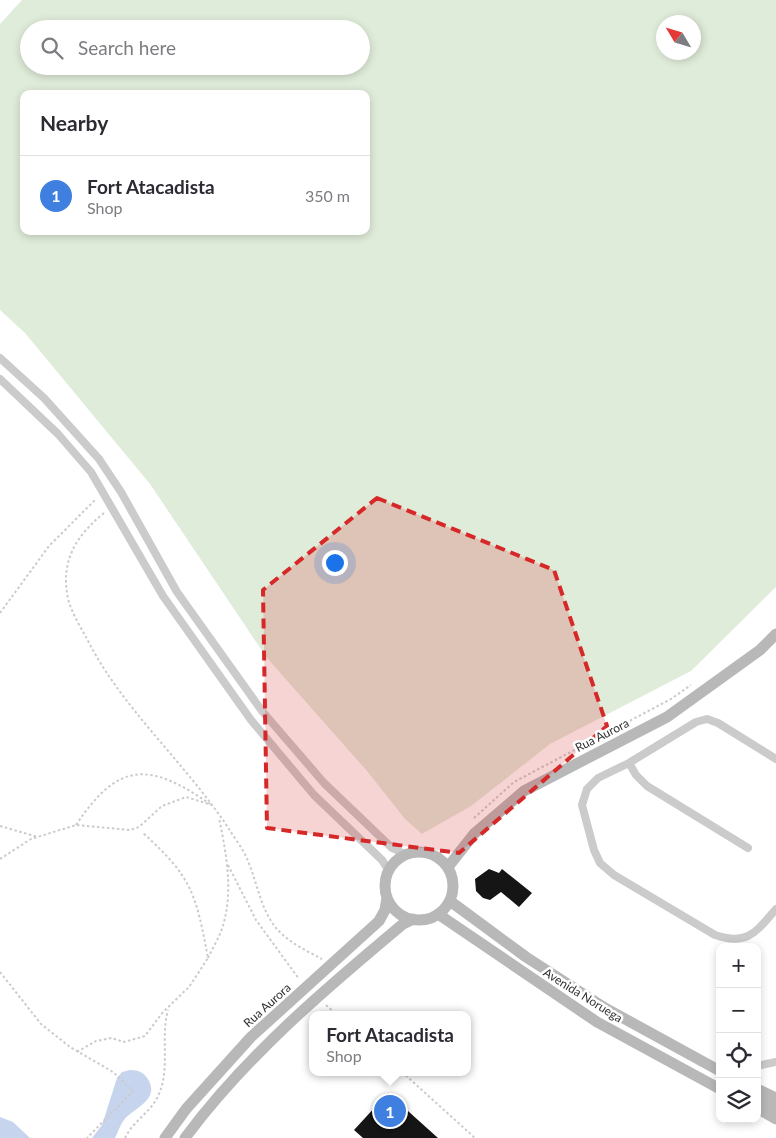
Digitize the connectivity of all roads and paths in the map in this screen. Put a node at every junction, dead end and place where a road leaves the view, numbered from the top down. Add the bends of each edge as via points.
1 (0, 358) edge
2 (0, 379) edge
3 (104, 492) junction
4 (112, 507) junction
5 (0, 613) edge
6 (776, 634) edge
7 (695, 682) dead end
8 (776, 759) edge
9 (629, 763) junction
10 (212, 805) junction
11 (219, 815) junction
12 (472, 820) dead end
13 (76, 825) junction
14 (0, 826) edge
15 (143, 833) dead end
16 (38, 837) junction
17 (748, 848) dead end
18 (407, 855) junction
19 (0, 859) edge
20 (228, 865) junction
21 (448, 867) junction
22 (389, 871) junction
23 (387, 897) junction
24 (450, 901) junction
25 (776, 909) edge
26 (438, 914) junction
27 (413, 920) junction
28 (208, 958) junction
29 (332, 965) junction
30 (0, 972) edge
31 (307, 988) junction
32 (317, 997) junction
33 (169, 1008) junction
34 (333, 1011) edge
35 (606, 1026) junction
36 (675, 1047) junction
37 (77, 1052) junction
38 (776, 1062) edge
39 (761, 1065) edge
40 (716, 1069) edge
41 (406, 1076) edge
42 (716, 1087) edge
43 (761, 1091) edge
44 (776, 1098) edge
45 (761, 1100) edge
46 (776, 1108) edge
47 (761, 1110) edge
48 (776, 1119) edge
49 (87, 1138) edge
50 (125, 1138) edge
51 (165, 1138) edge
52 (185, 1138) edge
53 (475, 1138) edge

1 - 18 street via 44,398 99,460 177,592 262,711 324,784 392,848
2 - 3 street via 58,434
3 - 4 street
3 - 5 path via 49,546
4 - 10 path via 85,528 72,550 67,571 72,611 110,680
4 - 22 street via 163,596 251,720 314,794 382,860
6 - 21 street, Rua Aurora via 760,650 668,717 524,791 474,834
7 - 12 path via 671,699 514,782
8 - 9 street via 707,719 696,722
9 - 17 street via 647,786
9 - 25 street via 598,778 587,789 582,805 600,863 614,875 715,935 730,940 746,938 756,932
10 - 11 path
10 - 13 path via 186,797 162,806 139,827 130,830
10 - 13 path via 194,792 165,780 143,773 128,775 105,788
11 - 20 path
11 - 29 path via 248,860 262,904 274,926 300,947
13 - 16 path
14 - 16 path
15 - 28 path via 180,870 195,897
16 - 19 path
18 - 21 street via 426,853 442,860
18 - 22 street
20 - 28 path via 224,923
20 - 31 path via 256,920
21 - 24 street via 453,884
22 - 23 street
23 - 27 street via 397,912
23 - 29 street, Rua Aurora via 379,921
24 - 26 street
24 - 36 street, Avenida Noruega via 526,957 605,1008
26 - 27 street
26 - 35 street, Avenida Noruega via 517,970
27 - 32 street via 403,924
28 - 33 path via 189,987
29 - 31 street, Rua Aurora
30 - 37 path via 41,1024
31 - 51 street, Rua Aurora via 251,1037 186,1109
32 - 34 path
32 - 52 street via 265,1045 204,1112
33 - 37 path via 145,1036 124,1042 111,1038 96,1041
33 - 50 path via 164,1026 166,1072 158,1098 130,1128
35 - 36 street via 612,1018 618,1019 662,1045
35 - 42 street, Avenida Noruega
36 - 40 street, Avenida Noruega
37 - 49 path via 113,1072 133,1091
38 - 39 street
41 - 53 path
43 - 44 street
45 - 46 street
47 - 48 street

